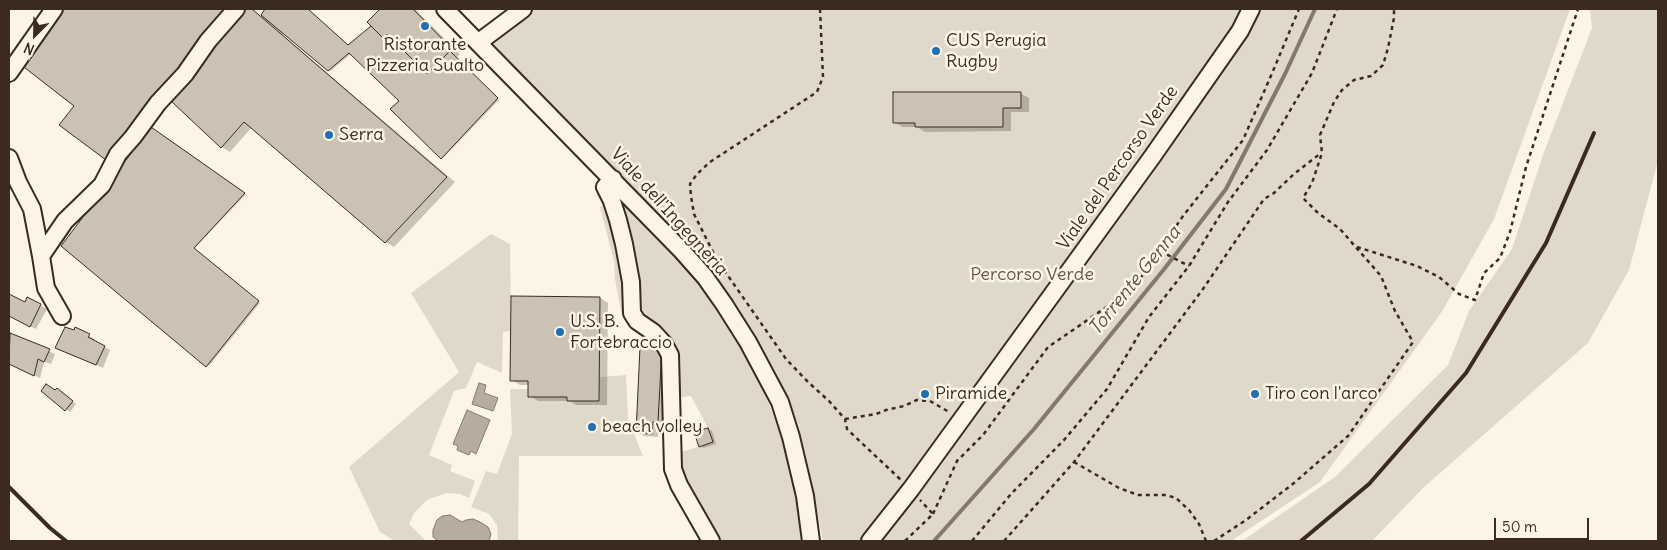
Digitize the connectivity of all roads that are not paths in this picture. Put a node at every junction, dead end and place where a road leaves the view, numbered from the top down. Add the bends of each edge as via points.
1 (54, 9) edge
2 (236, 9) edge
3 (445, 9) edge
4 (523, 9) edge
5 (1251, 9) edge
6 (478, 42) junction
7 (9, 73) edge
8 (9, 158) edge
9 (613, 179) junction
10 (41, 256) junction
11 (62, 316) dead end
12 (711, 541) edge
13 (811, 541) edge
14 (870, 541) edge

1 - 7 street
2 - 10 street via 118,154 102,185 65,220
3 - 6 street, Viale dell'Ingegneria
4 - 6 street
5 - 14 street, Viale del Percorso Verde via 1240,31 1050,298 911,490
6 - 9 street, Viale dell'Ingegneria
8 - 10 street via 32,210
9 - 12 street via 605,187 624,244 631,282 632,313 636,321 664,344 670,355 674,469 679,485
9 - 13 street, Viale dell'Ingegneria via 705,277 764,370 780,402 791,437 805,496
10 - 11 street via 46,288

